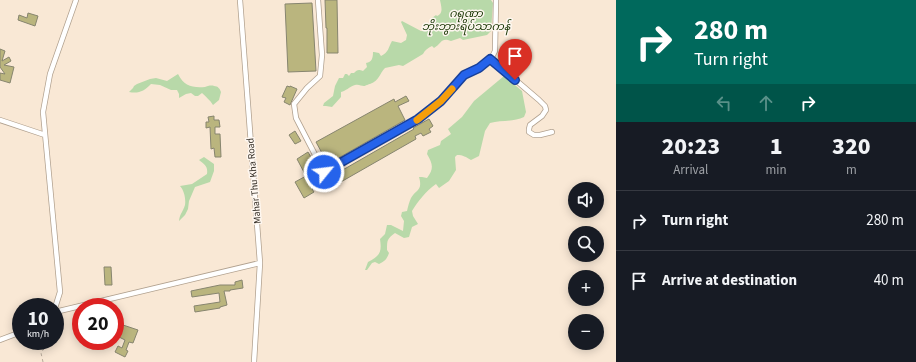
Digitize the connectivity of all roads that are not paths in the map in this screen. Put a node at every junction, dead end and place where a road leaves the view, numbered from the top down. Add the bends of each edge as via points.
1 (76, 0) edge
2 (240, 0) edge
3 (318, 0) edge
4 (496, 0) edge
5 (490, 59) junction
6 (0, 120) edge
7 (552, 132) dead end
8 (45, 135) junction
9 (260, 263) junction
10 (58, 298) edge
11 (64, 310) edge
12 (12, 335) edge
13 (0, 340) edge
14 (254, 362) edge

1 - 8 street via 50,74 43,112
2 - 9 street, Mahar Thu Kha Road
3 - 5 street via 322,55 320,76 294,104 296,118 324,172 418,119 441,101 464,75
4 - 5 street via 494,51
5 - 7 street via 545,106 546,110 530,126 529,132 534,135
6 - 8 street
8 - 10 street via 60,292
9 - 11 street
9 - 14 street, Mahar Thu Kha Road
12 - 13 street

